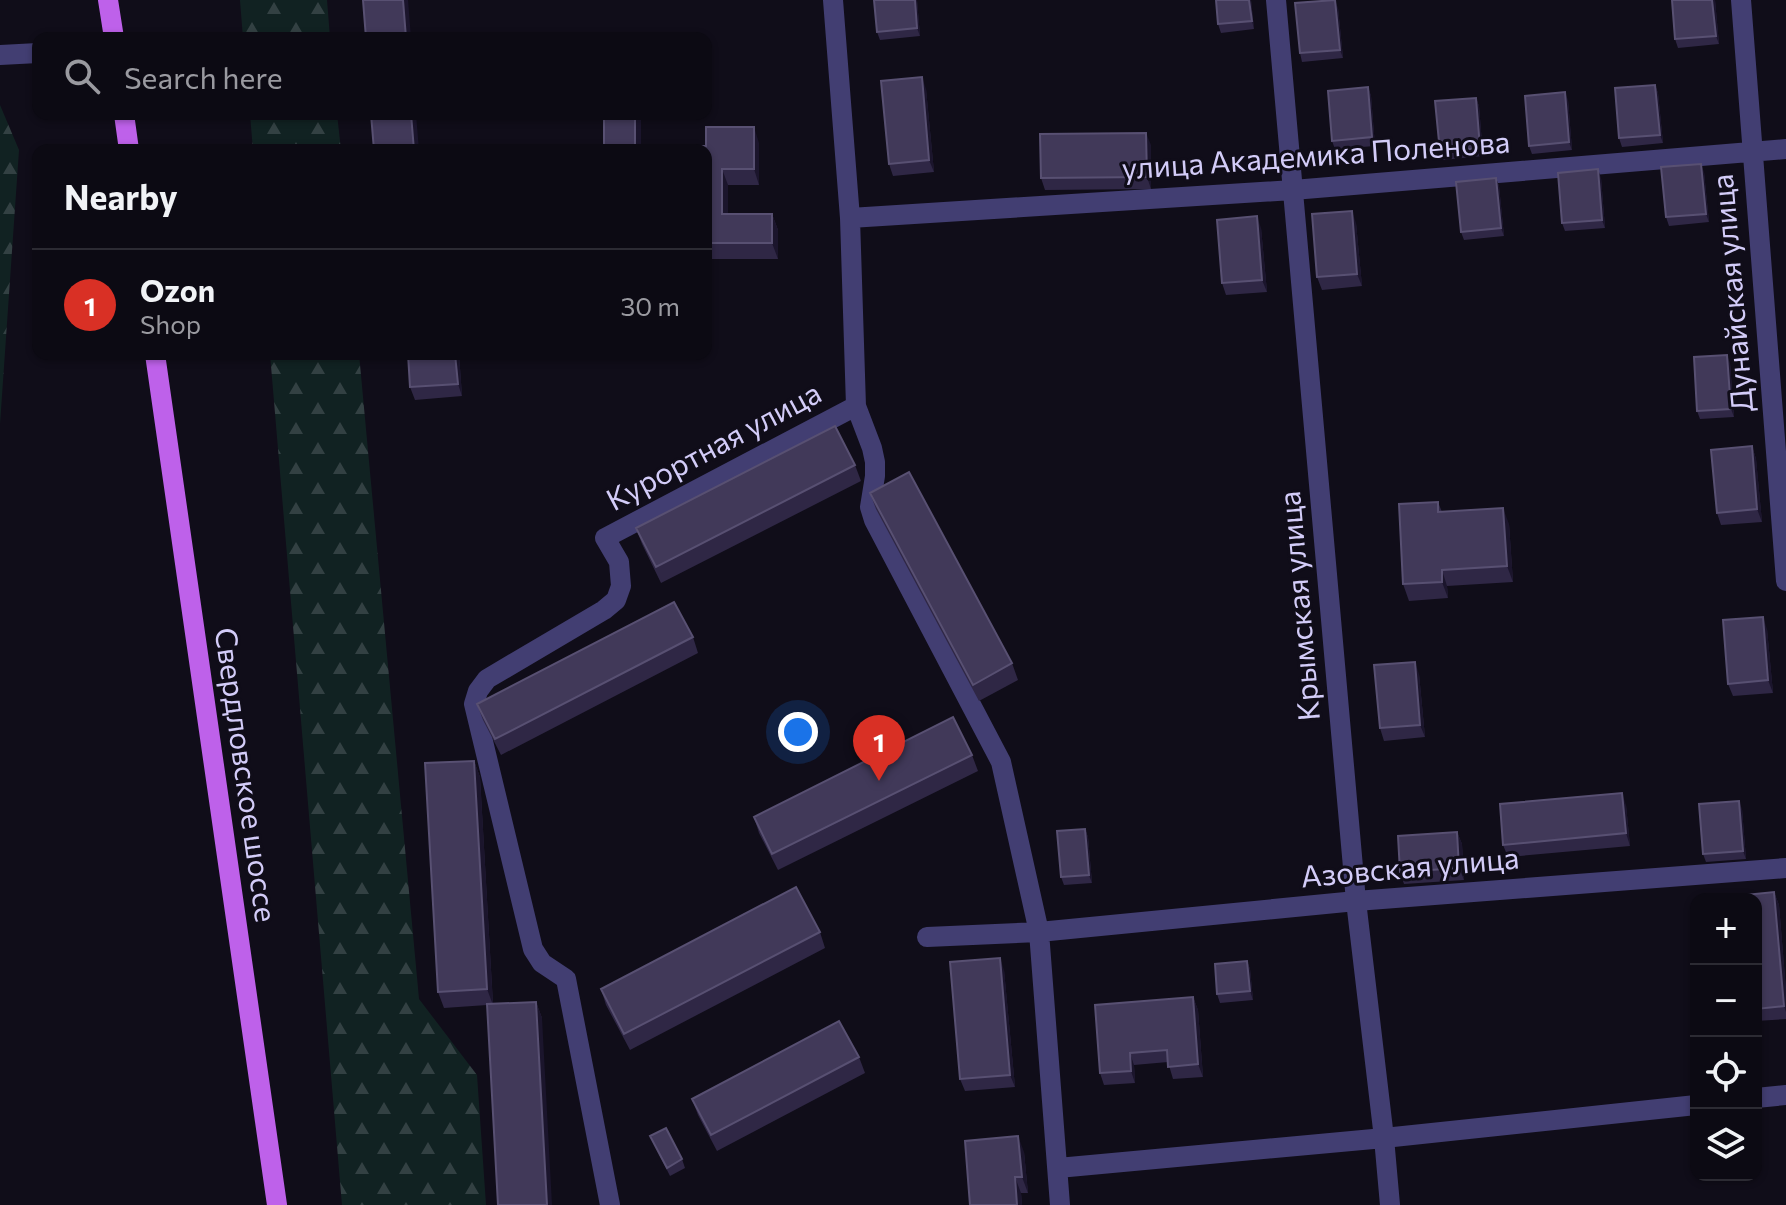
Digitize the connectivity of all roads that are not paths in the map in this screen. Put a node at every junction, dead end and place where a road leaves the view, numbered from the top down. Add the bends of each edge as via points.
1 (108, 0) edge
2 (833, 0) edge
3 (1276, 0) edge
4 (1741, 0) edge
5 (113, 32) edge
6 (32, 53) edge
7 (0, 55) edge
8 (125, 120) edge
9 (128, 144) edge
10 (1786, 149) edge
11 (1752, 151) junction
12 (1293, 190) junction
13 (850, 218) junction
14 (156, 360) edge
15 (856, 406) junction
16 (1786, 581) edge
17 (1786, 868) edge
18 (1356, 901) junction
19 (1039, 932) junction
20 (927, 937) dead end
21 (1786, 1095) edge
22 (1762, 1097) edge
23 (1690, 1106) edge
24 (1384, 1138) junction
25 (1058, 1168) junction
26 (277, 1205) edge
27 (610, 1205) edge
28 (1060, 1205) edge
29 (1390, 1205) edge

1 - 5 main road
2 - 13 street
3 - 12 street, Крымская улица
4 - 11 street, Дунайская улица
6 - 7 street
8 - 9 main road
10 - 11 street, улица Академика Поленова
11 - 12 street, улица Академика Поленова
11 - 16 street, Дунайская улица
12 - 13 street, улица Академика Поленова
12 - 18 street, Крымская улица
13 - 15 street
14 - 26 main road, Свердловское шоссе
15 - 19 street via 875,462 870,507 874,520 1001,762
15 - 27 street, Курортная улица via 605,538 619,562 616,600 487,679 478,691 474,704 533,949 542,963 566,979
17 - 18 street, Азовская улица
18 - 19 street, Азовская улица
18 - 24 street, Крымская улица
19 - 20 street, Азовская улица
19 - 25 street
21 - 22 street
23 - 24 street
24 - 25 street
24 - 29 street, Крымская улица
25 - 28 street

